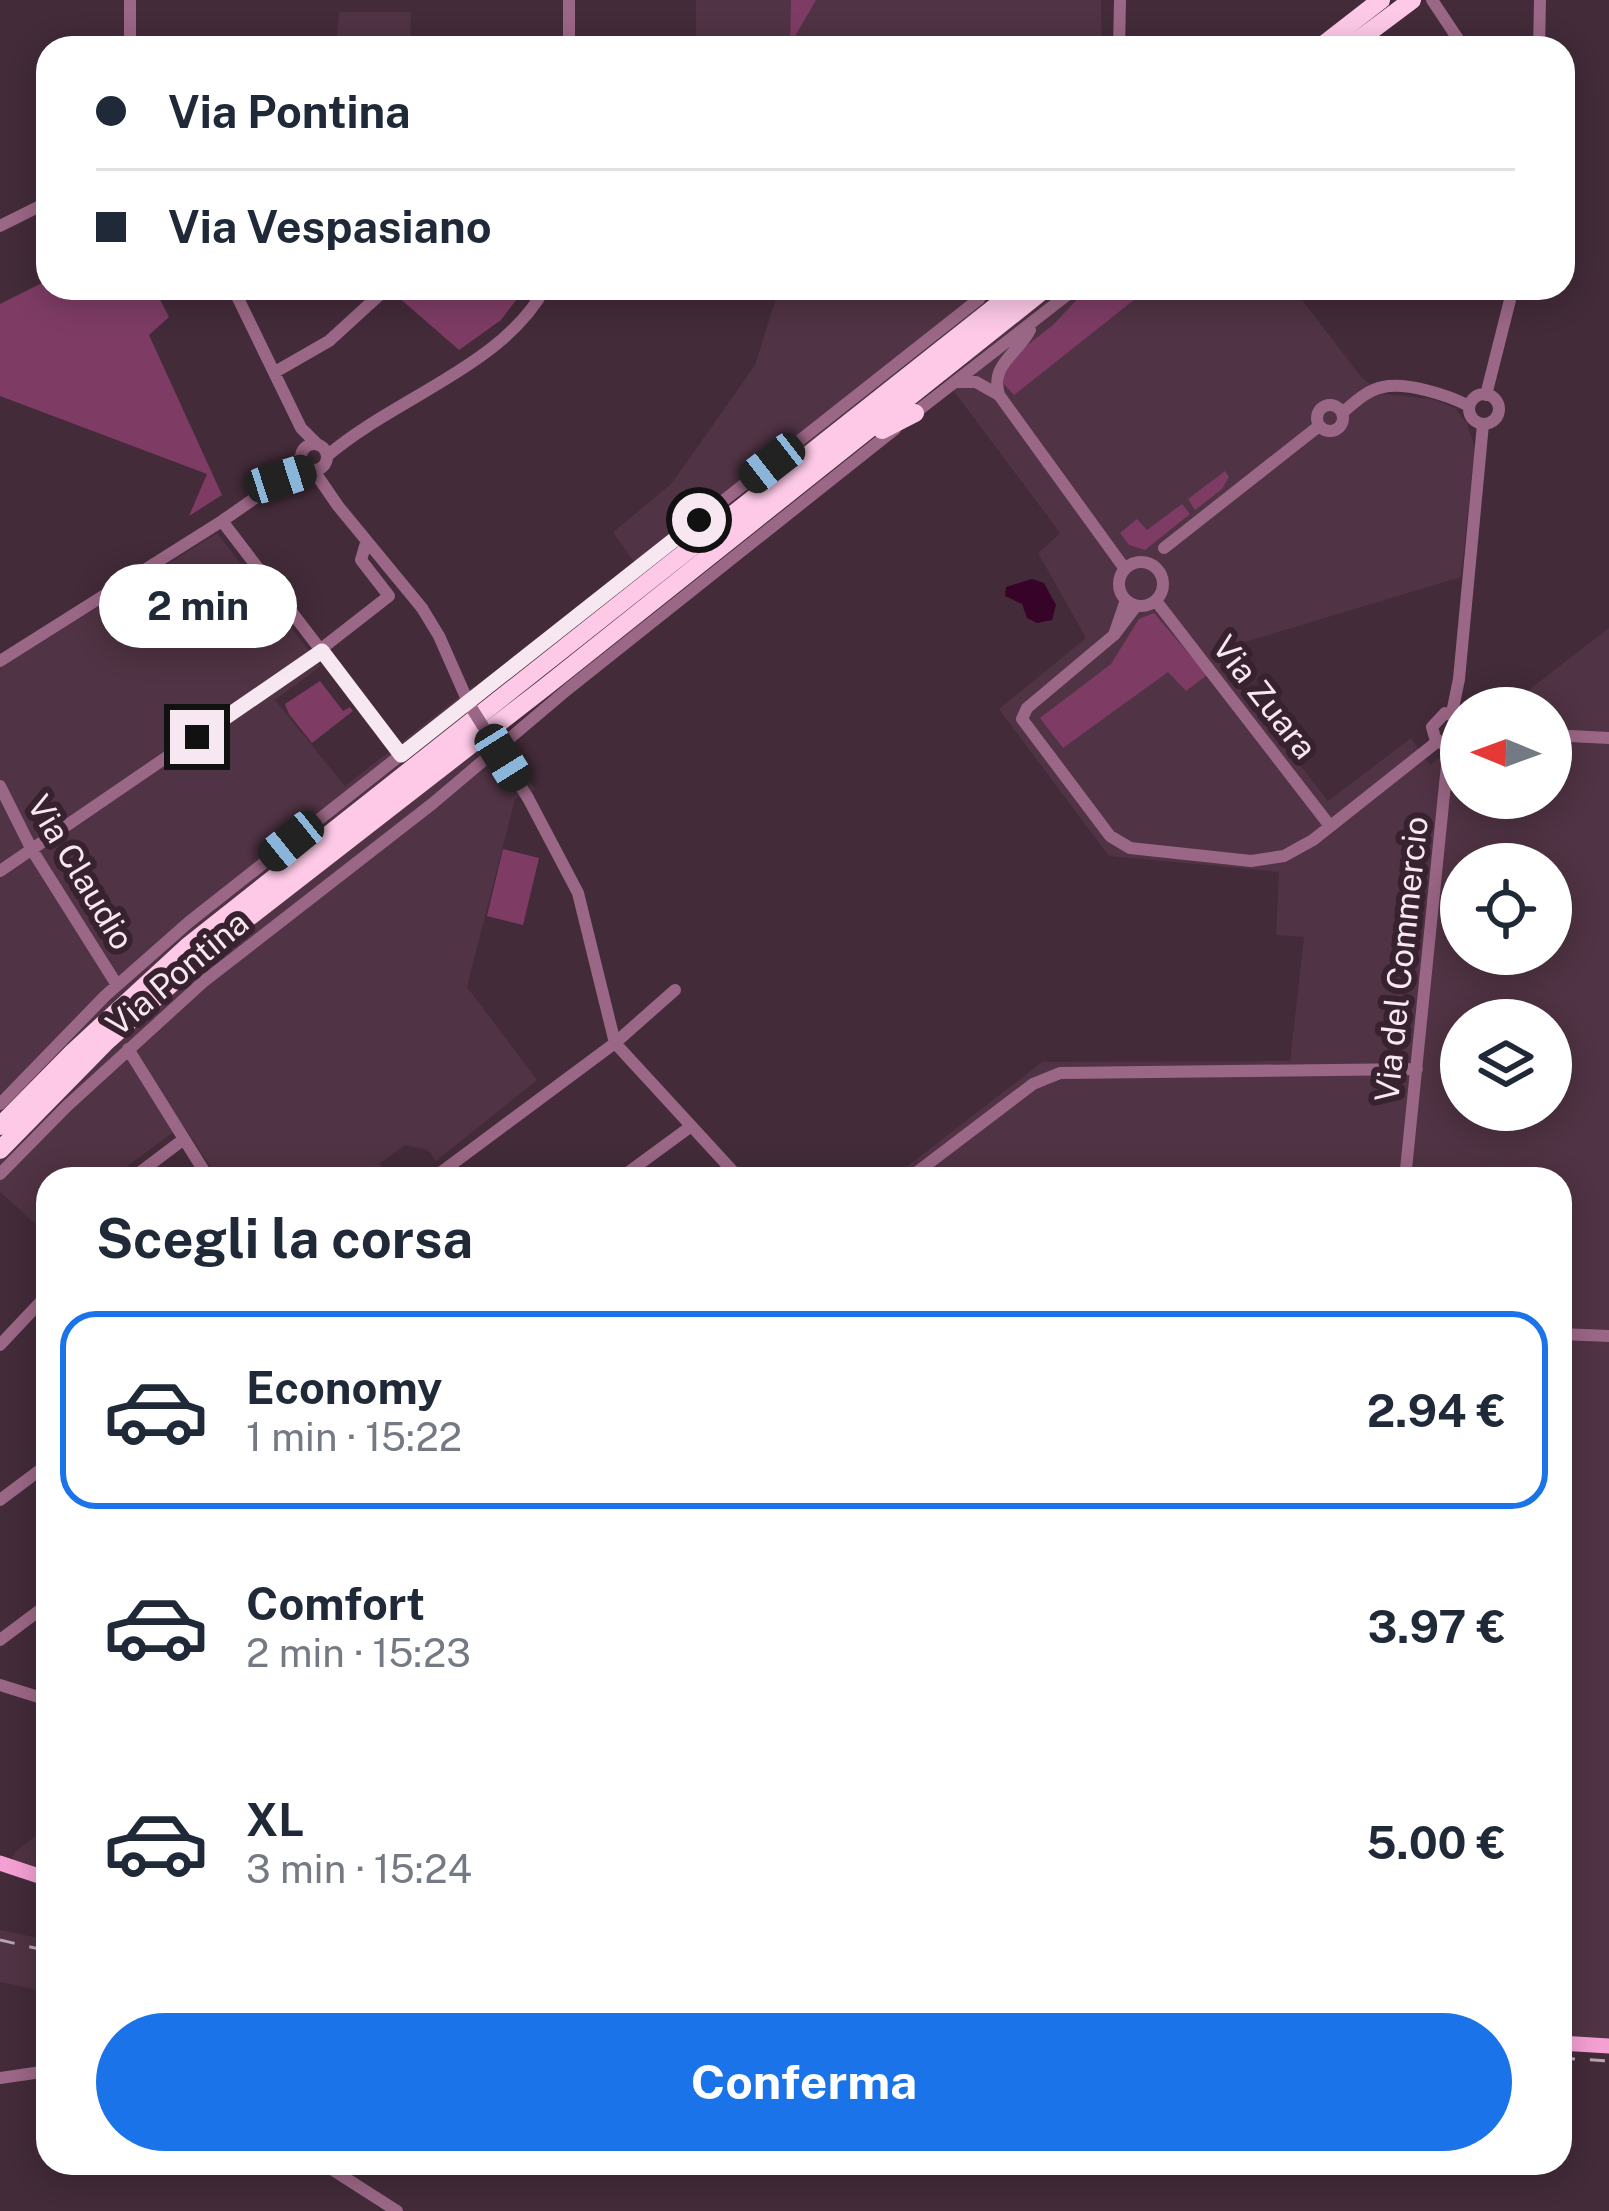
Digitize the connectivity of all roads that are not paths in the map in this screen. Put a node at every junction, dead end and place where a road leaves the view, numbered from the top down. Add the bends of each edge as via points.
1 (130, 0) edge
2 (569, 0) edge
3 (1120, 0) edge
4 (1381, 0) edge
5 (1412, 0) edge
6 (1432, 0) edge
7 (1540, 0) edge
8 (1378, 26) junction
9 (130, 36) edge
10 (569, 36) edge
11 (1119, 36) edge
12 (1334, 36) edge
13 (1364, 36) edge
14 (1370, 36) edge
15 (1456, 36) edge
16 (1539, 36) edge
17 (36, 208) edge
18 (0, 226) edge
19 (239, 300) edge
20 (374, 300) edge
21 (538, 300) edge
22 (980, 300) edge
23 (1004, 300) edge
24 (1031, 300) edge
25 (1061, 300) edge
26 (1502, 300) edge
27 (1510, 300) edge
28 (973, 307) junction
29 (1033, 323) junction
30 (937, 352) junction
31 (1495, 355) junction
32 (275, 372) junction
33 (956, 382) junction
34 (999, 395) junction
35 (1486, 395) junction
36 (1469, 406) junction
37 (915, 413) junction
38 (1483, 424) junction
39 (301, 428) junction
40 (846, 448) junction
41 (323, 452) junction
42 (302, 454) junction
43 (312, 470) junction
44 (281, 479) junction
45 (338, 506) junction
46 (222, 521) junction
47 (366, 542) junction
48 (1164, 548) junction
49 (1145, 562) junction
50 (1126, 568) junction
51 (1159, 570) junction
52 (1156, 601) junction
53 (1131, 603) junction
54 (322, 650) junction
55 (0, 662) edge
56 (1459, 687) edge
57 (1572, 736) edge
58 (1609, 738) edge
59 (1440, 748) edge
60 (401, 755) junction
61 (0, 786) edge
62 (1441, 819) edge
63 (1330, 826) junction
64 (32, 850) junction
65 (0, 871) edge
66 (117, 985) junction
67 (675, 990) dead end
68 (615, 1043) junction
69 (128, 1049) junction
70 (1417, 1069) junction
71 (0, 1104) edge
72 (0, 1126) edge
73 (690, 1127) junction
74 (184, 1139) junction
75 (0, 1150) edge
76 (147, 1167) edge
77 (202, 1167) edge
78 (448, 1167) edge
79 (635, 1167) edge
80 (728, 1167) edge
81 (924, 1167) edge
82 (1407, 1167) edge
83 (0, 1174) edge
84 (36, 1307) edge
85 (1572, 1334) edge
86 (1609, 1336) edge
87 (0, 1345) edge
88 (36, 1473) edge
89 (0, 1500) edge
90 (36, 1613) edge
91 (0, 1640) edge
92 (0, 1685) edge
93 (36, 1696) edge
94 (0, 1863) edge
95 (36, 1875) edge
96 (1572, 2044) edge
97 (1609, 2046) edge
98 (36, 2073) edge
99 (0, 2078) edge
100 (341, 2175) edge
101 (397, 2211) edge

1 - 9 street
2 - 10 street
3 - 11 street
4 - 12 highway
5 - 8 highway
6 - 15 street
7 - 16 street
8 - 13 highway
8 - 14 highway
17 - 18 street
19 - 32 street
20 - 32 street via 329,341
21 - 41 street via 499,344
22 - 28 street, Via Pontina
23 - 30 highway
24 - 40 highway
25 - 29 street, Via Pontina
26 - 31 street
27 - 31 street
28 - 30 highway
28 - 60 street, Via Pontina
29 - 33 street, Via Pontina
29 - 34 street via 998,370
30 - 72 highway via 206,931
31 - 35 street
32 - 39 street
33 - 34 street
33 - 37 street, Via Pontina
34 - 50 street
35 - 36 street
35 - 38 street via 1499,412
36 - 38 street
36 - 48 street via 1385,387 1342,413 1323,407 1319,426
37 - 40 highway
37 - 69 street, Via Pontina
38 - 56 street
39 - 41 street
39 - 42 street
40 - 75 highway via 226,935
41 - 42 street
41 - 43 street
41 - 45 street
42 - 43 street
42 - 44 street
43 - 44 street
43 - 45 street
44 - 46 street
45 - 47 street
46 - 54 street
46 - 55 street
47 - 54 street via 361,560 389,596
47 - 68 street, bridge via 439,635 469,704 578,892
48 - 49 street
48 - 51 street
49 - 50 street
49 - 51 street
50 - 53 street via 1119,588
51 - 52 street
52 - 53 street
52 - 63 street, Via Zuara
53 - 63 street via 1114,635 1022,717 1111,838 1130,848 1261,861 1294,852
54 - 60 street
54 - 64 street
57 - 58 street
59 - 63 street
60 - 66 street, Via Pontina
61 - 64 street, Via Claudio
62 - 70 street, Via del Commercio
64 - 65 street
64 - 66 street, Via Claudio
66 - 71 street, Via Pontina
67 - 68 street
68 - 73 street
68 - 78 street
69 - 74 street
69 - 83 street, Via Pontina
70 - 81 street via 1060,1073 1033,1084
70 - 82 street, Via del Commercio
73 - 79 street
73 - 80 street
74 - 76 street
74 - 77 street
84 - 87 street
85 - 86 street
88 - 89 street
90 - 91 street
92 - 93 street
94 - 95 main road
96 - 97 main road
98 - 99 street
100 - 101 street

